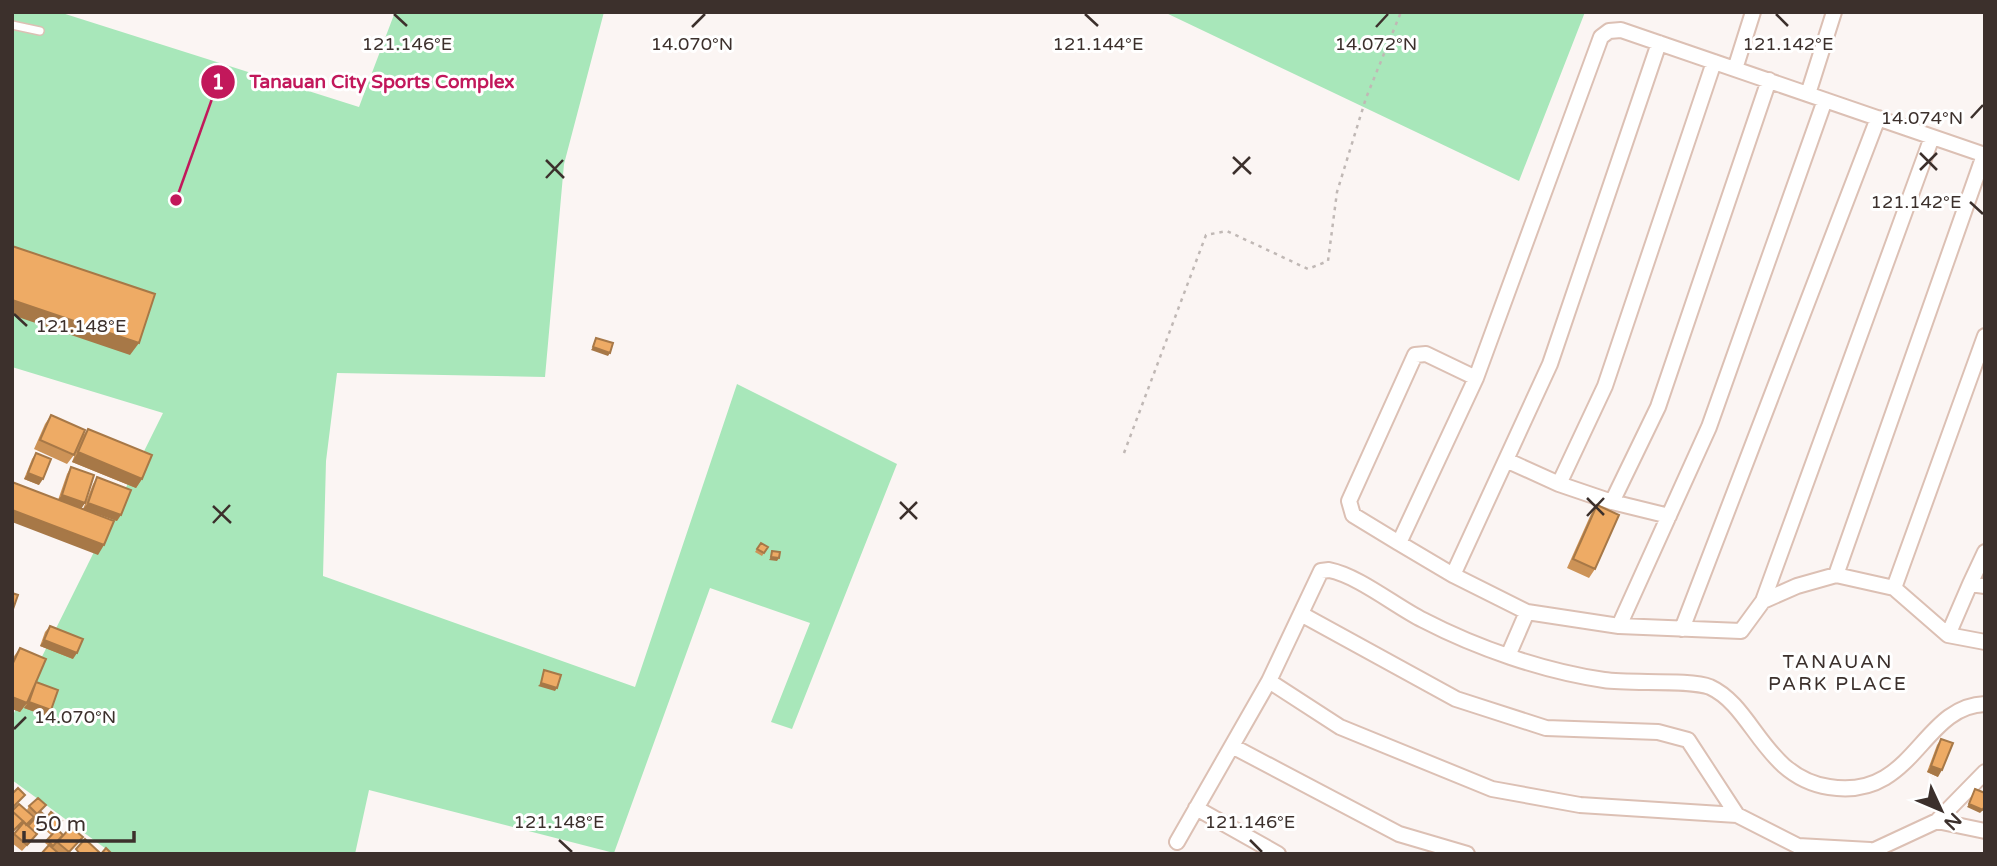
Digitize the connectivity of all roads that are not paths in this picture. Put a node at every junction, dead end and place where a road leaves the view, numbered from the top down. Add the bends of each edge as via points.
1 (1753, 12) edge
2 (1834, 12) edge
3 (12, 25) edge
4 (40, 30) dead end
5 (1659, 43) junction
6 (1714, 62) junction
7 (1735, 69) junction
8 (1769, 80) junction
9 (1808, 94) junction
10 (1825, 100) junction
11 (1878, 118) junction
12 (1932, 136) junction
13 (1984, 155) edge
14 (1985, 336) edge
15 (1476, 378) junction
16 (1506, 460) junction
17 (1559, 484) junction
18 (1612, 502) junction
19 (1669, 516) junction
20 (1399, 543) junction
21 (1985, 552) edge
22 (1453, 575) junction
23 (1836, 575) junction
24 (1978, 585) edge
25 (1894, 587) junction
26 (1763, 601) junction
27 (1527, 612) junction
28 (1301, 614) junction
29 (1619, 626) junction
30 (1682, 629) junction
31 (1948, 635) junction
32 (1985, 642) edge
33 (1508, 656) junction
34 (1269, 681) junction
35 (1985, 704) edge
36 (1232, 746) junction
37 (1985, 772) edge
38 (1196, 808) junction
39 (1737, 815) junction
40 (1937, 821) junction
41 (1985, 831) edge
42 (1177, 842) dead end
43 (1868, 852) edge
44 (1274, 853) edge
45 (1467, 854) edge

1 - 7 street
2 - 9 street
3 - 4 lane
5 - 6 street
5 - 15 street via 1621,30 1601,37
5 - 16 street via 1550,364
6 - 7 street
6 - 17 street via 1605,386
7 - 8 street
8 - 9 street
8 - 18 street via 1658,407
9 - 10 street
10 - 11 street
10 - 19 street via 1709,427
11 - 12 street
11 - 30 street
12 - 13 street
12 - 26 street
13 - 23 street
14 - 25 street
15 - 20 street
15 - 20 street via 1426,354 1415,355 1349,501 1353,514
16 - 17 street
16 - 22 street
17 - 18 street
18 - 19 street
19 - 29 street
20 - 22 street
21 - 24 street
22 - 27 street
23 - 25 street
23 - 26 street
24 - 31 street
25 - 31 street
26 - 30 street via 1741,631
27 - 29 street
27 - 33 street
28 - 33 street via 1321,571 1329,570 1424,621
28 - 34 street
28 - 39 street via 1469,704 1546,728 1658,732 1688,740
29 - 30 street
31 - 32 street
33 - 35 street via 1603,680 1708,686 1725,696 1766,750 1794,774 1829,788 1871,786 1900,769 1940,724 1969,705
34 - 36 street
34 - 39 street via 1340,727 1492,789 1580,805
36 - 38 street
36 - 45 street via 1399,834
37 - 40 street
38 - 42 street
38 - 44 street
39 - 43 street via 1798,846
40 - 41 street
40 - 43 street

